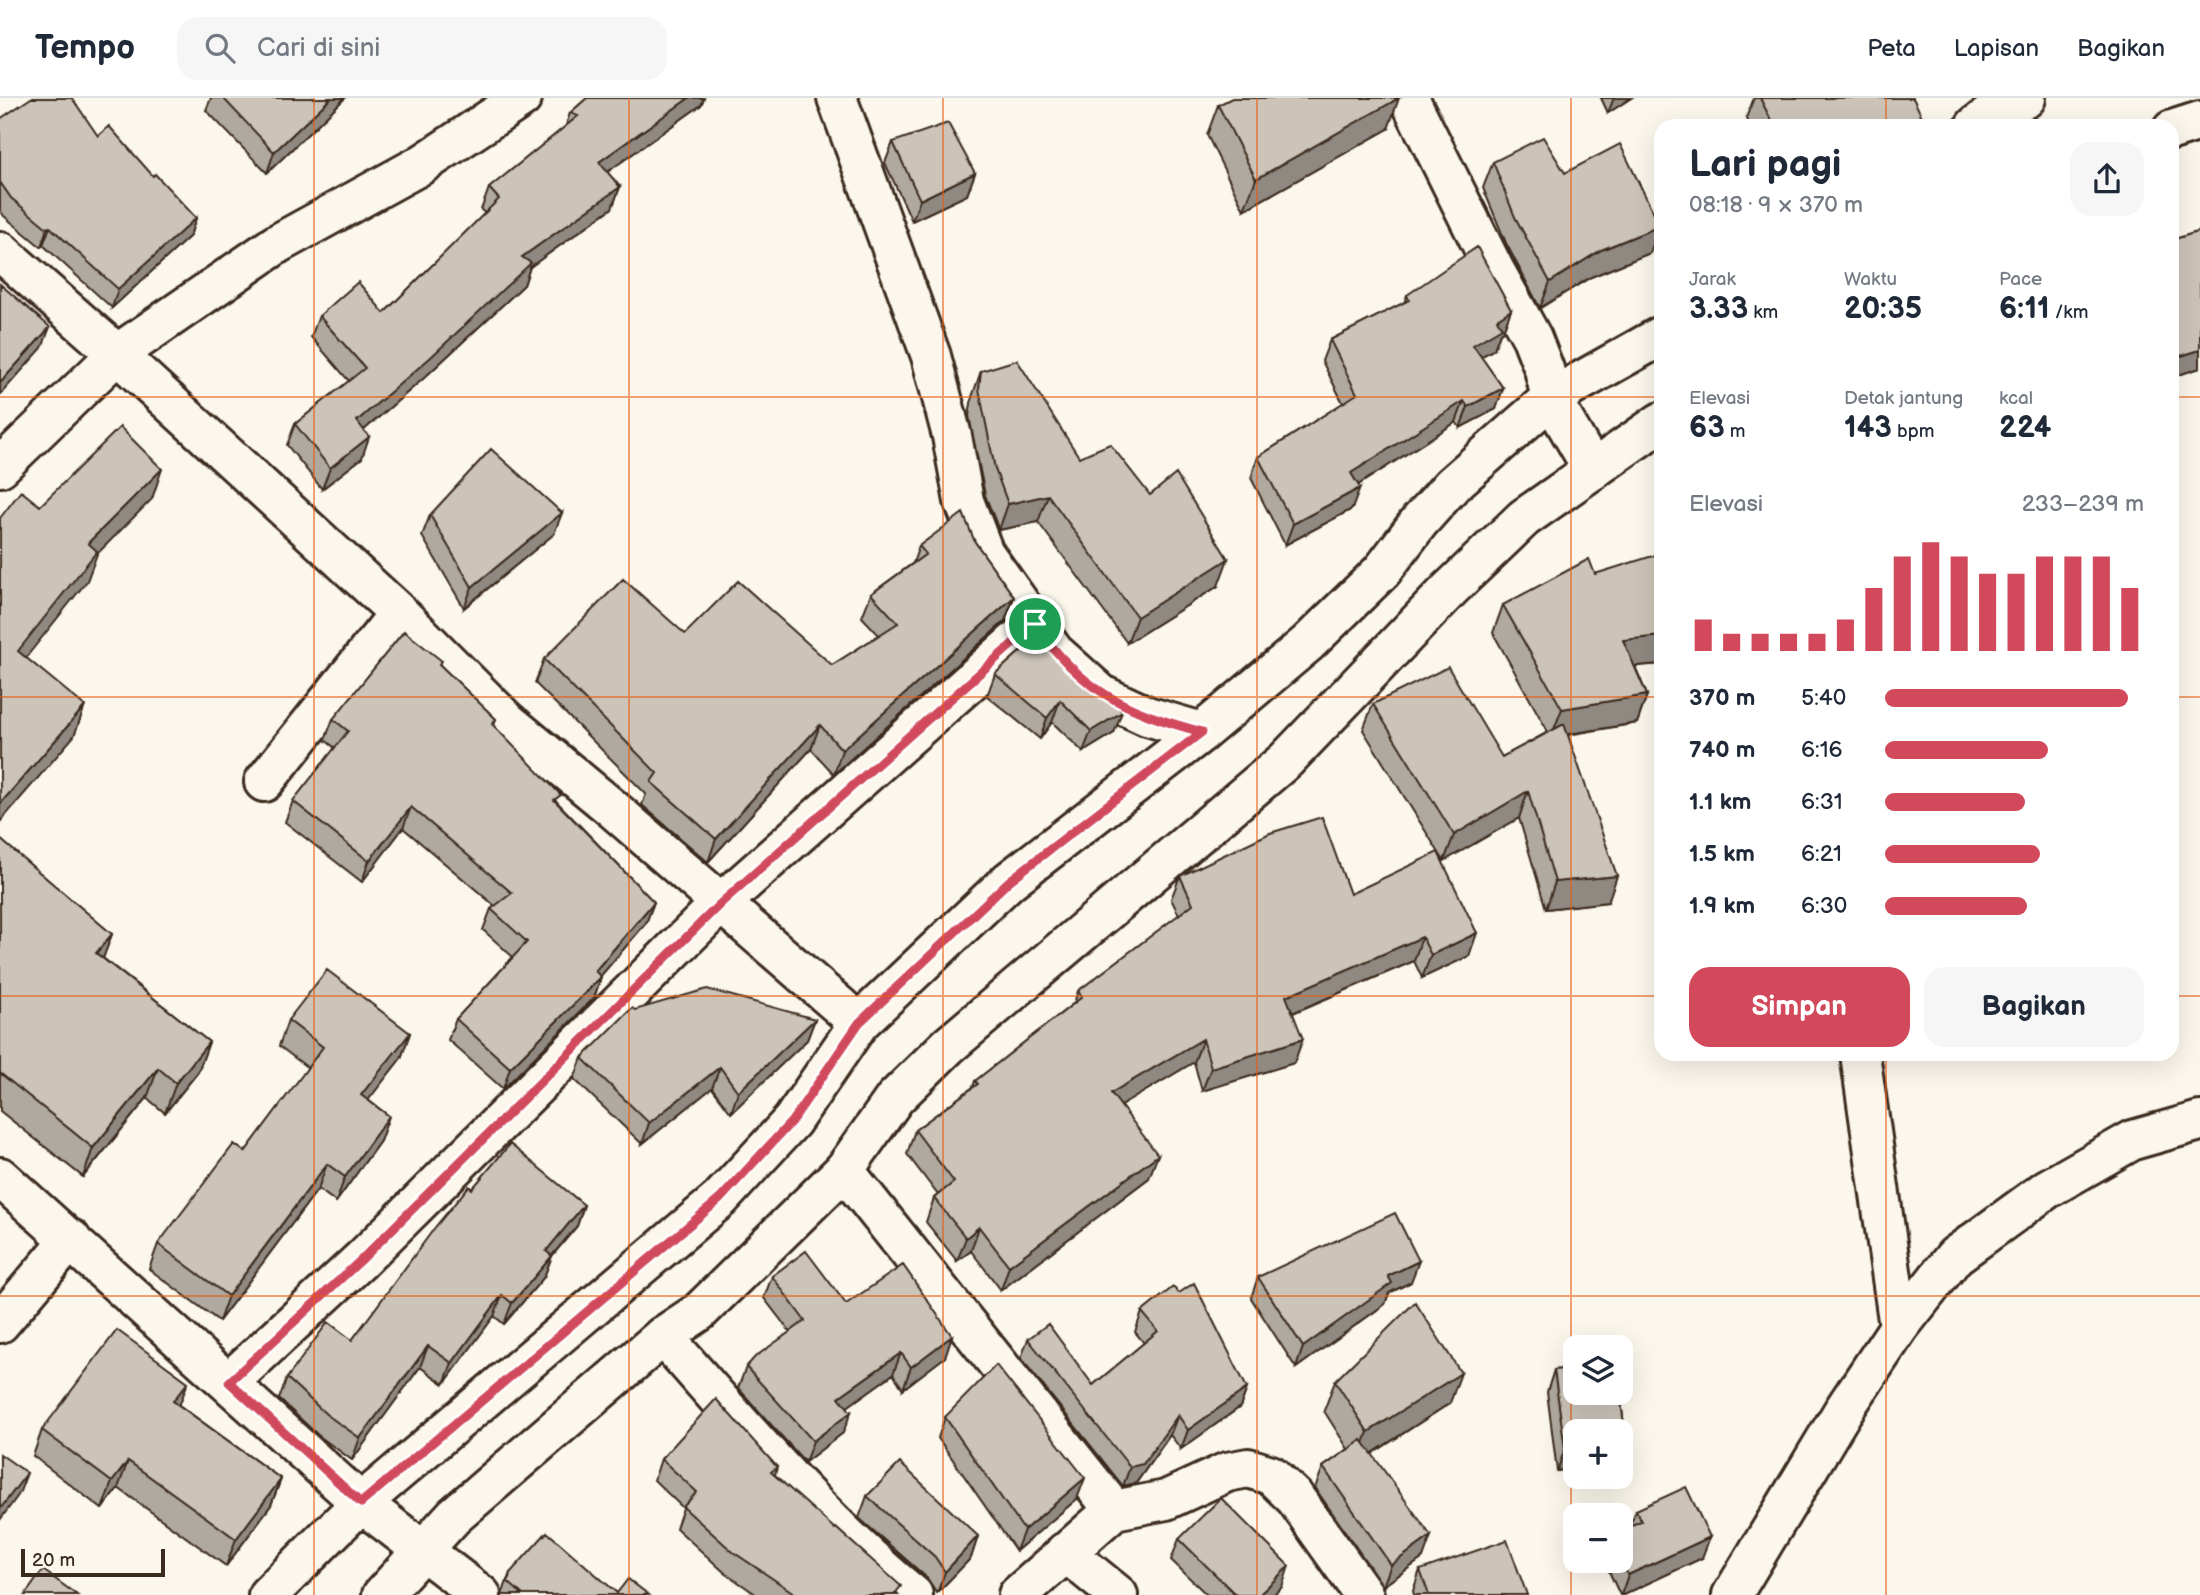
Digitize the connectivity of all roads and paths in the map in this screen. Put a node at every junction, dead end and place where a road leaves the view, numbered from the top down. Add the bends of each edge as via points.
1 (522, 98) edge
2 (837, 98) edge
3 (1409, 98) edge
4 (2026, 98) edge
5 (1984, 119) edge
6 (2200, 121) edge
7 (2179, 128) edge
8 (0, 251) edge
9 (1654, 340) edge
10 (117, 354) junction
11 (1554, 403) junction
12 (1654, 425) edge
13 (1584, 456) junction
14 (0, 467) edge
15 (399, 612) junction
16 (1035, 624) junction
17 (1202, 732) junction
18 (264, 782) dead end
19 (721, 903) junction
20 (859, 1023) junction
21 (1861, 1061) edge
22 (2200, 1121) edge
23 (844, 1170) junction
24 (0, 1177) edge
25 (71, 1239) junction
26 (0, 1322) edge
27 (1899, 1327) junction
28 (663, 1336) junction
29 (229, 1382) junction
30 (369, 1508) junction
31 (1114, 1510) junction
32 (417, 1546) junction
33 (1065, 1552) junction
34 (268, 1595) edge
35 (382, 1595) edge
36 (481, 1595) edge
37 (913, 1595) edge
38 (1018, 1595) edge
39 (1118, 1595) edge
40 (1364, 1595) edge
41 (1732, 1595) edge

1 - 10 street via 421,165 277,244
2 - 16 street via 931,356 964,501 984,553
3 - 11 street via 1532,338
4 - 5 street
6 - 7 street
8 - 10 street
9 - 11 street
10 - 14 street
10 - 15 street
11 - 13 street
11 - 17 street via 1452,485 1382,571 1308,643
12 - 13 street
13 - 23 street via 1286,760 948,1045 895,1098
15 - 18 street
15 - 19 street via 507,721
16 - 17 street via 1054,652 1102,695 1147,716
16 - 19 street
17 - 20 street via 1009,881
19 - 20 street
19 - 29 street via 361,1260
20 - 30 street via 792,1121 720,1199
21 - 27 street
22 - 27 street via 2133,1140 2047,1189 1955,1256
23 - 28 street via 699,1312
23 - 31 street
24 - 25 street
25 - 26 street
25 - 29 street
27 - 41 street
28 - 32 street
28 - 37 street via 801,1492
29 - 30 street
30 - 32 street
30 - 34 street
31 - 33 street
31 - 40 street via 1166,1500 1227,1472 1248,1468 1270,1475 1295,1498
32 - 35 street
32 - 36 street
33 - 38 street
33 - 39 street

